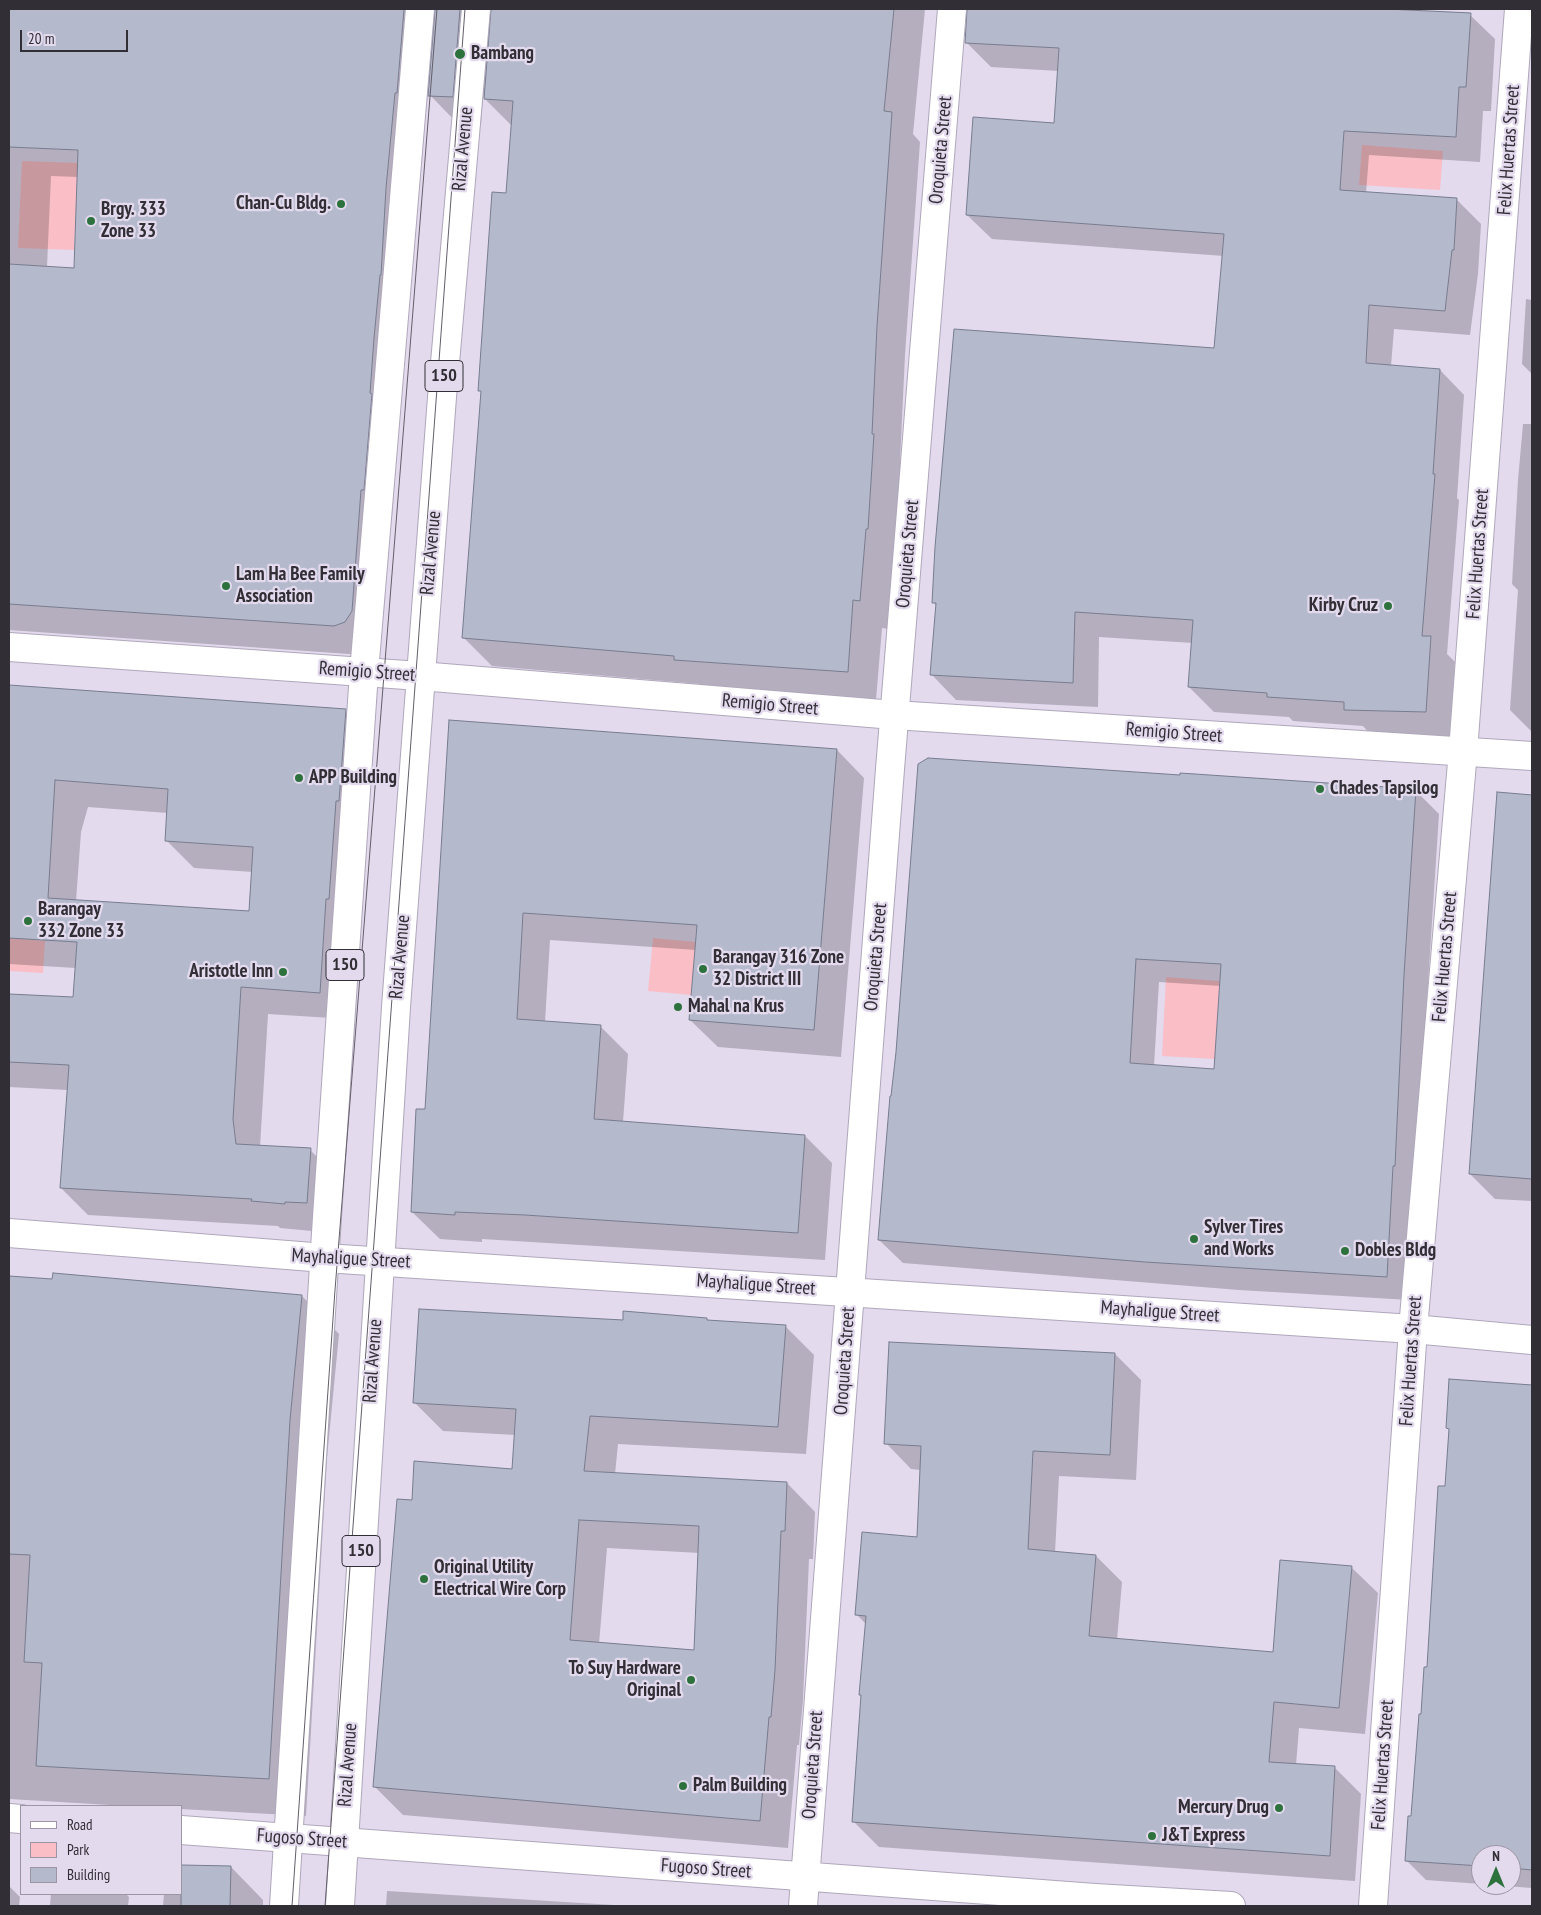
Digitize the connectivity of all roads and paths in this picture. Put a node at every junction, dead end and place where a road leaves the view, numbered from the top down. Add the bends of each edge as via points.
1 (420, 9) edge
2 (476, 9) edge
3 (952, 9) edge
4 (1519, 9) edge
5 (9, 647) edge
6 (364, 672) junction
7 (420, 676) junction
8 (894, 715) junction
9 (1463, 751) junction
10 (1532, 756) edge
11 (9, 1233) edge
12 (325, 1258) junction
13 (380, 1260) junction
14 (850, 1292) junction
15 (1413, 1329) junction
16 (1532, 1340) edge
17 (182, 1830) edge
18 (289, 1838) junction
19 (343, 1842) junction
20 (805, 1876) junction
21 (284, 1906) edge
22 (340, 1906) edge
23 (803, 1906) edge
24 (1231, 1906) edge
25 (1373, 1906) edge

1 - 6 street, 150
2 - 7 street, Rizal Avenue / 150
3 - 8 street, Oroquieta Street
4 - 9 street, Felix Huertas Street
5 - 6 street, Remigio Street
6 - 7 street, Remigio Street
6 - 12 street, 150
7 - 8 street, Remigio Street
7 - 13 street, Rizal Avenue / 150
8 - 9 street, Remigio Street
8 - 14 street, Oroquieta Street
9 - 10 street, Remigio Street
9 - 15 street, Felix Huertas Street
11 - 12 street, Mayhaligue Street
12 - 13 street, Mayhaligue Street
12 - 18 street, 150
13 - 14 street, Mayhaligue Street
13 - 19 street, Rizal Avenue / 150
14 - 15 street, Mayhaligue Street
14 - 20 street, Oroquieta Street
15 - 16 street, Mayhaligue Street
15 - 25 street, Felix Huertas Street
17 - 18 street, Fugoso Street
18 - 19 street, Fugoso Street
18 - 21 street, 150
19 - 20 street, Fugoso Street
19 - 22 street, Rizal Avenue / 150
20 - 23 street, Oroquieta Street
20 - 24 street, Fugoso Street

